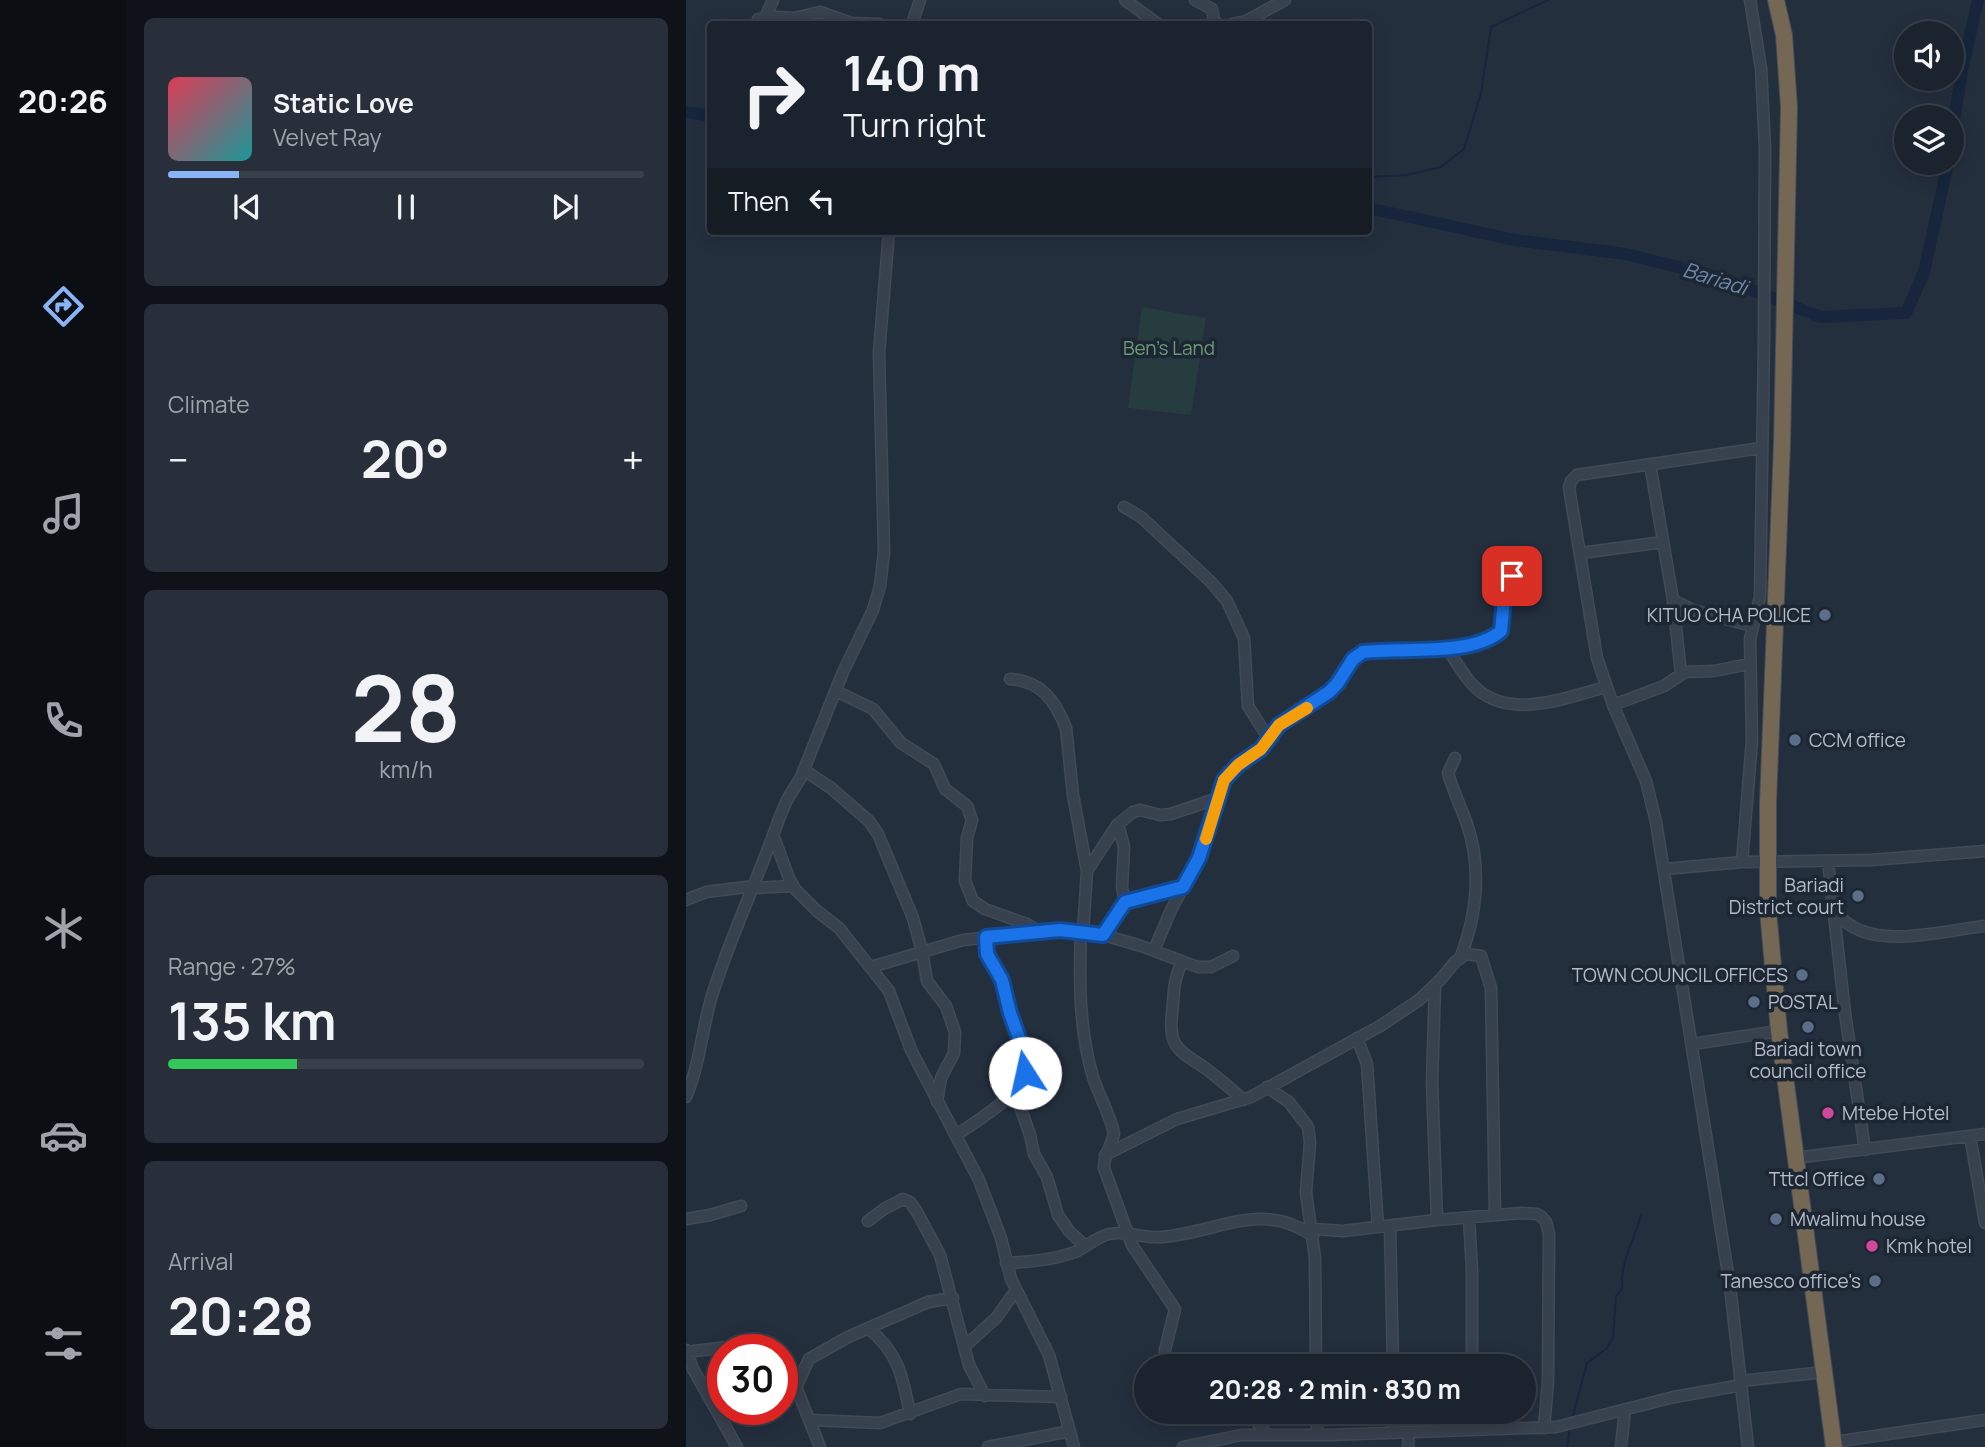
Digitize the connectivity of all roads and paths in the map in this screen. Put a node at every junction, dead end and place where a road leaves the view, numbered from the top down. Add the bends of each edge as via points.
1 (773, 0) edge
2 (920, 0) edge
3 (1125, 0) edge
4 (1195, 0) edge
5 (1286, 0) edge
6 (1750, 0) edge
7 (1776, 0) edge
8 (845, 21) edge
9 (913, 21) edge
10 (1154, 21) edge
11 (1214, 21) edge
12 (1246, 21) edge
13 (889, 235) edge
14 (1761, 448) junction
15 (1650, 464) junction
16 (1124, 507) dead end
17 (1663, 542) junction
18 (1581, 553) junction
19 (1511, 563) dead end
20 (1673, 600) junction
21 (1693, 610) junction
22 (1752, 626) junction
23 (1676, 627) junction
24 (1447, 648) junction
25 (1749, 664) junction
26 (1681, 674) junction
27 (1010, 679) dead end
28 (1606, 687) junction
29 (836, 691) junction
30 (1613, 705) junction
31 (1269, 739) junction
32 (1455, 758) dead end
33 (804, 770) junction
34 (1218, 798) junction
35 (1118, 824) junction
36 (773, 835) junction
37 (1985, 851) edge
38 (1828, 861) junction
39 (1742, 862) junction
40 (1769, 862) junction
41 (1665, 869) junction
42 (1087, 871) junction
43 (793, 886) junction
44 (754, 887) junction
45 (1183, 887) junction
46 (689, 896) edge
47 (1125, 902) junction
48 (1833, 911) junction
49 (1985, 926) edge
50 (1039, 931) junction
51 (1082, 932) junction
52 (1103, 935) junction
53 (986, 937) junction
54 (1154, 950) junction
55 (922, 951) junction
56 (1233, 956) dead end
57 (1461, 956) junction
58 (1182, 961) junction
59 (871, 967) junction
60 (1435, 986) junction
61 (1779, 1031) junction
62 (1357, 1038) junction
63 (1692, 1044) junction
64 (1268, 1087) junction
65 (1014, 1090) junction
66 (686, 1097) edge
67 (1243, 1100) junction
68 (937, 1102) junction
69 (1985, 1134) edge
70 (956, 1135) junction
71 (1970, 1136) junction
72 (1866, 1150) junction
73 (1105, 1155) junction
74 (1795, 1158) junction
75 (741, 1206) dead end
76 (1495, 1215) junction
77 (1469, 1218) junction
78 (686, 1219) edge
79 (1437, 1220) junction
80 (868, 1221) dead end
81 (1985, 1223) edge
82 (1384, 1226) junction
83 (1313, 1232) junction
84 (1128, 1233) junction
85 (1085, 1246) junction
86 (1006, 1263) junction
87 (1016, 1290) junction
88 (953, 1298) junction
89 (868, 1328) junction
90 (964, 1347) junction
91 (707, 1349) edge
92 (686, 1351) edge
93 (1165, 1354) edge
94 (1316, 1354) edge
95 (1392, 1354) edge
96 (1472, 1354) edge
97 (1825, 1372) junction
98 (798, 1382) edge
99 (1741, 1383) junction
100 (798, 1392) edge
101 (985, 1396) junction
102 (1061, 1397) junction
103 (1625, 1410) junction
104 (910, 1413) junction
105 (810, 1420) junction
106 (1985, 1420) edge
107 (1258, 1424) edge
108 (1317, 1424) edge
109 (1394, 1424) edge
110 (1469, 1424) edge
111 (1544, 1428) junction
112 (1469, 1429) junction
113 (1070, 1431) junction
114 (1409, 1432) junction
115 (1394, 1433) junction
116 (1317, 1434) junction
117 (1267, 1435) junction
118 (1330, 1441) edge
119 (1834, 1445) edge
120 (737, 1447) edge
121 (820, 1447) edge
122 (988, 1447) edge
123 (1074, 1447) edge
124 (1183, 1447) edge
125 (1408, 1447) edge
126 (1620, 1447) edge
127 (1748, 1447) edge

1 - 8 street via 761,18 820,12
2 - 9 street
3 - 10 street
4 - 11 street via 1212,9
5 - 12 street
6 - 14 street via 1761,68 1765,148
7 - 40 highway via 1784,35 1789,107
13 - 29 street via 879,353 884,552 873,610
14 - 15 street
14 - 22 street via 1760,597
15 - 17 street
15 - 18 street via 1577,475 1571,481
16 - 31 street via 1142,517 1227,601 1244,638 1248,706
17 - 18 street
17 - 20 street
18 - 28 street via 1590,622
19 - 24 street via 1501,631 1484,642
20 - 21 street
20 - 23 street
21 - 22 street
21 - 23 street
22 - 25 street
23 - 26 street
24 - 28 street via 1472,684 1502,703 1546,703
24 - 31 street via 1363,652 1329,692 1283,721
25 - 26 street
25 - 39 street via 1752,740
26 - 30 street via 1664,686
27 - 42 street via 1039,687 1062,717
28 - 30 street
29 - 33 street
29 - 50 street via 873,709 901,743 934,764 945,789 967,806 972,820 965,881 973,901
30 - 41 street via 1646,781
31 - 34 street via 1231,771
32 - 57 street via 1448,773 1473,844 1476,883 1474,915
33 - 36 street
33 - 55 street via 850,804 878,834
34 - 35 street via 1171,814 1138,811
34 - 45 street via 1199,858
35 - 42 street
35 - 47 street via 1124,847
36 - 43 street
36 - 44 street
37 - 38 street
38 - 40 street
38 - 48 street
39 - 40 street
39 - 41 street
40 - 61 highway via 1771,965
41 - 63 street
42 - 51 street
43 - 44 street
43 - 59 street via 839,928
44 - 46 street
44 - 66 street via 706,1014
45 - 47 street
45 - 54 street
47 - 52 street
48 - 49 street via 1865,932 1902,937
48 - 72 street
50 - 51 street
50 - 53 street
51 - 52 street
51 - 73 street via 1084,1035 1114,1133
52 - 54 street
53 - 55 street
53 - 65 street via 987,954 1002,980 1024,1052 1025,1073
54 - 58 street
55 - 59 street
55 - 68 street via 927,981 946,1006 956,1042 938,1087
56 - 58 street via 1211,967
57 - 60 street
57 - 76 street via 1481,956 1491,988
58 - 67 street via 1172,992 1173,1040 1186,1058
59 - 68 street via 889,991
60 - 62 street via 1404,1012
60 - 79 street via 1432,1104
61 - 63 street
61 - 74 highway
62 - 64 street
62 - 82 street via 1367,1064
63 - 99 street
64 - 67 street
64 - 83 street via 1289,1102 1308,1127 1306,1192
65 - 70 street
65 - 85 street via 1058,1215
67 - 73 street via 1177,1119
68 - 70 street
69 - 71 street
70 - 86 street via 979,1180
71 - 72 street
71 - 81 street
72 - 74 street
73 - 84 street via 1104,1168
74 - 97 highway
75 - 78 street
76 - 77 street
76 - 111 street via 1536,1214 1548,1228
77 - 79 street
77 - 96 street
79 - 82 street
80 - 88 street via 895,1202 910,1202 940,1255
82 - 83 street
82 - 95 street
83 - 84 street via 1292,1223 1247,1218 1159,1238
83 - 94 street
84 - 85 street via 1111,1233
84 - 93 street via 1140,1260 1175,1310
85 - 86 street via 1059,1256
86 - 87 street
87 - 90 street via 997,1317
87 - 102 street via 1044,1344
88 - 89 street via 929,1302
88 - 90 street
89 - 98 street via 808,1359
89 - 104 street via 892,1352
90 - 101 street
91 - 92 street
92 - 120 street
97 - 99 street
97 - 119 highway
99 - 103 street
99 - 127 street
100 - 105 street
101 - 102 street
101 - 104 street via 961,1394
102 - 113 street
103 - 111 street
103 - 126 street
104 - 105 street via 880,1423
105 - 121 street
106 - 119 street
107 - 117 street
108 - 116 street
109 - 115 street
110 - 112 street
111 - 112 street
112 - 114 street
113 - 122 street
113 - 123 street
114 - 115 street
114 - 125 street
115 - 118 street
116 - 117 street
116 - 118 street
117 - 124 street via 1241,1435

